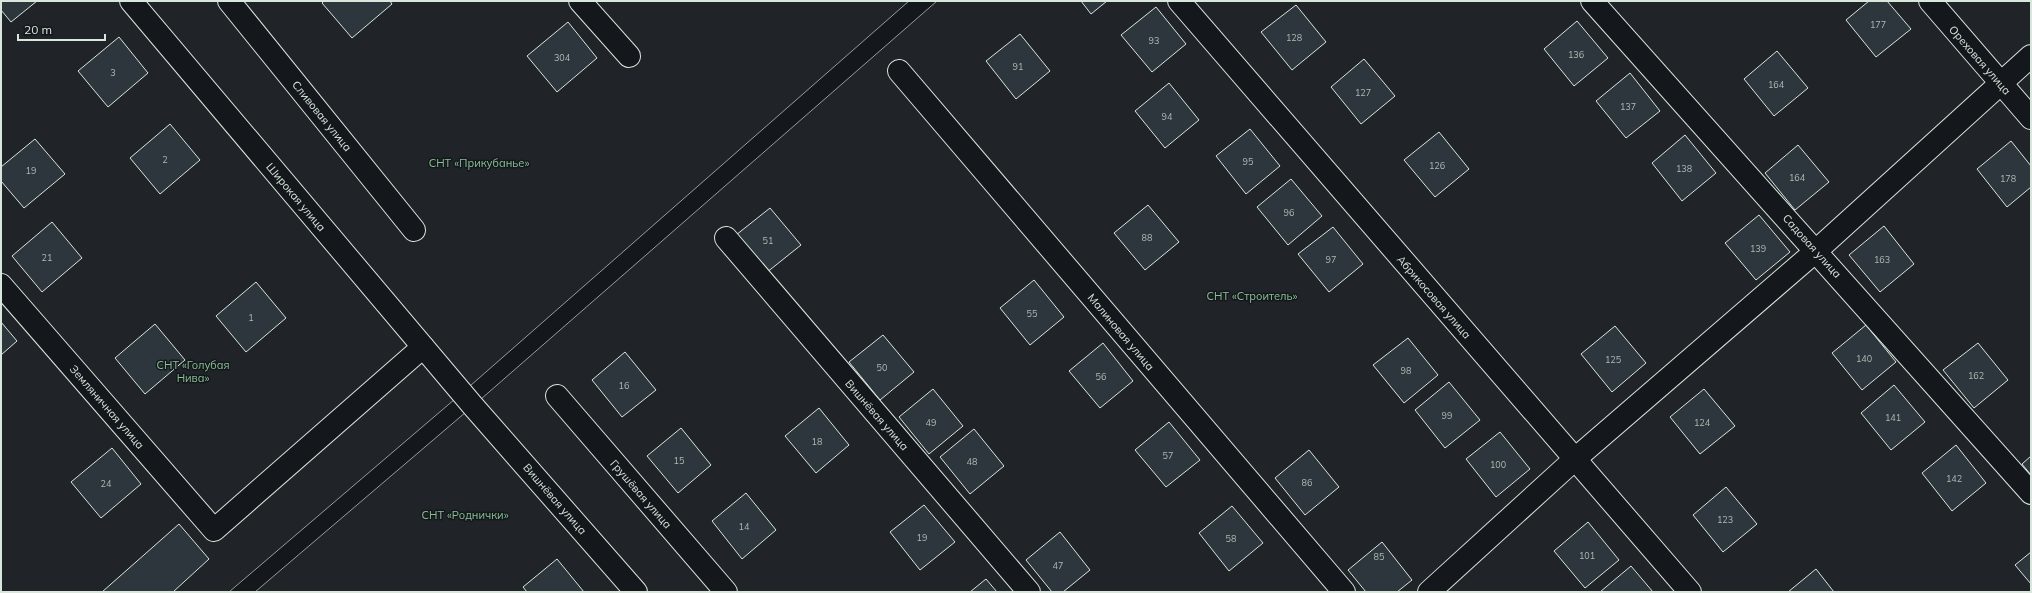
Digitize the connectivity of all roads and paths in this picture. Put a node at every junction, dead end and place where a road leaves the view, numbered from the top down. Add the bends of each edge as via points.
1 (131, 1) edge
2 (229, 1) edge
3 (580, 1) edge
4 (1179, 1) edge
5 (1592, 1) edge
6 (1930, 1) edge
7 (629, 56) dead end
8 (2031, 56) edge
9 (899, 72) dead end
10 (2000, 83) junction
11 (2031, 118) edge
12 (414, 230) dead end
13 (726, 238) dead end
14 (1816, 252) junction
15 (1, 285) edge
16 (423, 347) junction
17 (557, 396) dead end
18 (468, 400) joint
19 (1575, 459) junction
20 (2031, 492) edge
21 (636, 592) edge
22 (726, 592) edge
23 (1028, 592) edge
24 (1344, 592) edge
25 (1429, 592) edge
26 (1690, 592) edge

1 - 16 street, Широкая улица
2 - 12 street, Сливовая улица
3 - 7 street
4 - 19 street, Абрикосовая улица
5 - 14 street, Садовая улица
6 - 10 street, Ореховая улица
8 - 10 street
9 - 24 street, Малиновая улица
10 - 11 street, Ореховая улица
10 - 14 street
13 - 23 street, Вишнёвая улица
14 - 19 street
14 - 20 street, Садовая улица
15 - 16 street, Земляничная улица via 214,530
16 - 18 street, Широкая улица
17 - 22 street, Грушёвая улица
18 - 21 street, Вишнёвая улица
19 - 25 street
19 - 26 street, Абрикосовая улица

